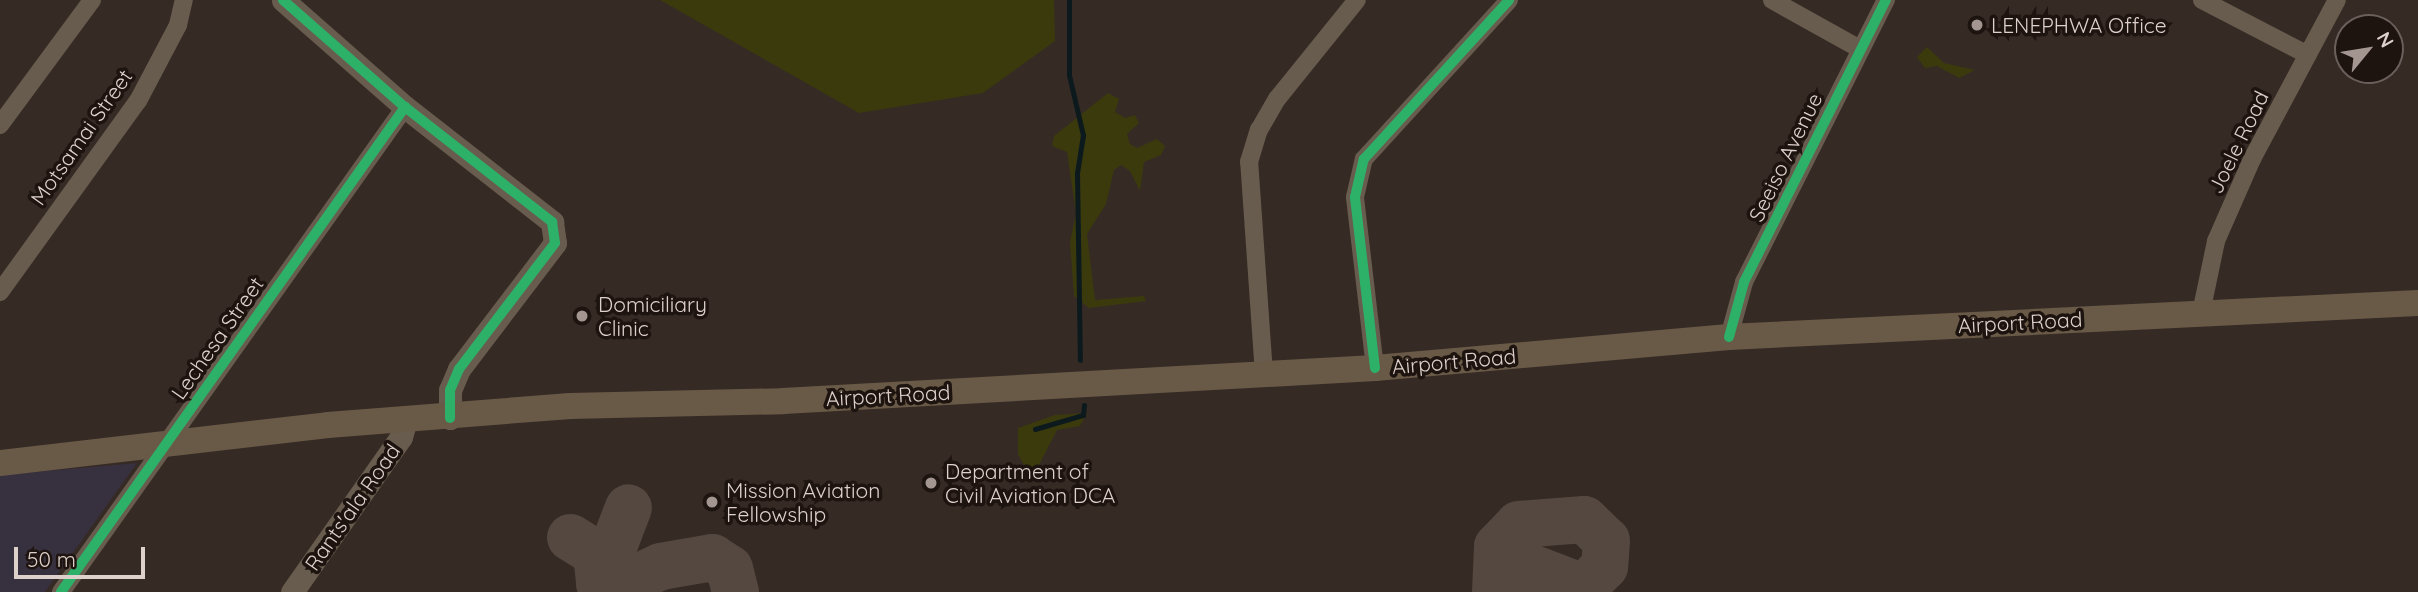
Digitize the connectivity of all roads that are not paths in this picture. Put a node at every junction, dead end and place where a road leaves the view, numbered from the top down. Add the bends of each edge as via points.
1 (92, 0) edge
2 (184, 0) edge
3 (282, 0) edge
4 (1357, 0) edge
5 (1509, 0) edge
6 (1772, 0) edge
7 (1886, 0) edge
8 (2202, 0) edge
9 (2337, 0) edge
10 (1860, 49) junction
11 (2308, 55) junction
12 (405, 107) junction
13 (0, 125) edge
14 (0, 292) edge
15 (2418, 303) edge
16 (2201, 313) junction
17 (1730, 337) junction
18 (1375, 368) junction
19 (1264, 374) junction
20 (450, 418) junction
21 (406, 420) junction
22 (164, 445) junction
23 (0, 463) edge
24 (61, 592) edge
25 (292, 592) edge

1 - 13 street
2 - 14 street, Motsamai Street via 178,25 138,101
3 - 12 street
4 - 19 street via 1277,99 1259,130 1250,162
5 - 18 street via 1364,159 1355,197
6 - 10 street
7 - 10 street, Seeiso Avenue
8 - 11 street
9 - 11 street, Joele Road
10 - 17 street, Seeiso Avenue via 1744,282
11 - 16 street, Joele Road via 2216,241
12 - 20 street via 545,212 555,234 555,243 459,369 450,390
12 - 22 street, Lechesa Street
15 - 16 main road, Airport Road
16 - 17 main road, Airport Road
17 - 18 main road, Airport Road
18 - 19 main road, Airport Road
19 - 20 main road, Airport Road via 783,401 570,406
20 - 21 main road, Airport Road
21 - 22 main road, Airport Road
21 - 25 street, Rants'ala Road via 401,437
22 - 23 main road, Airport Road
22 - 24 street, Lechesa Street

